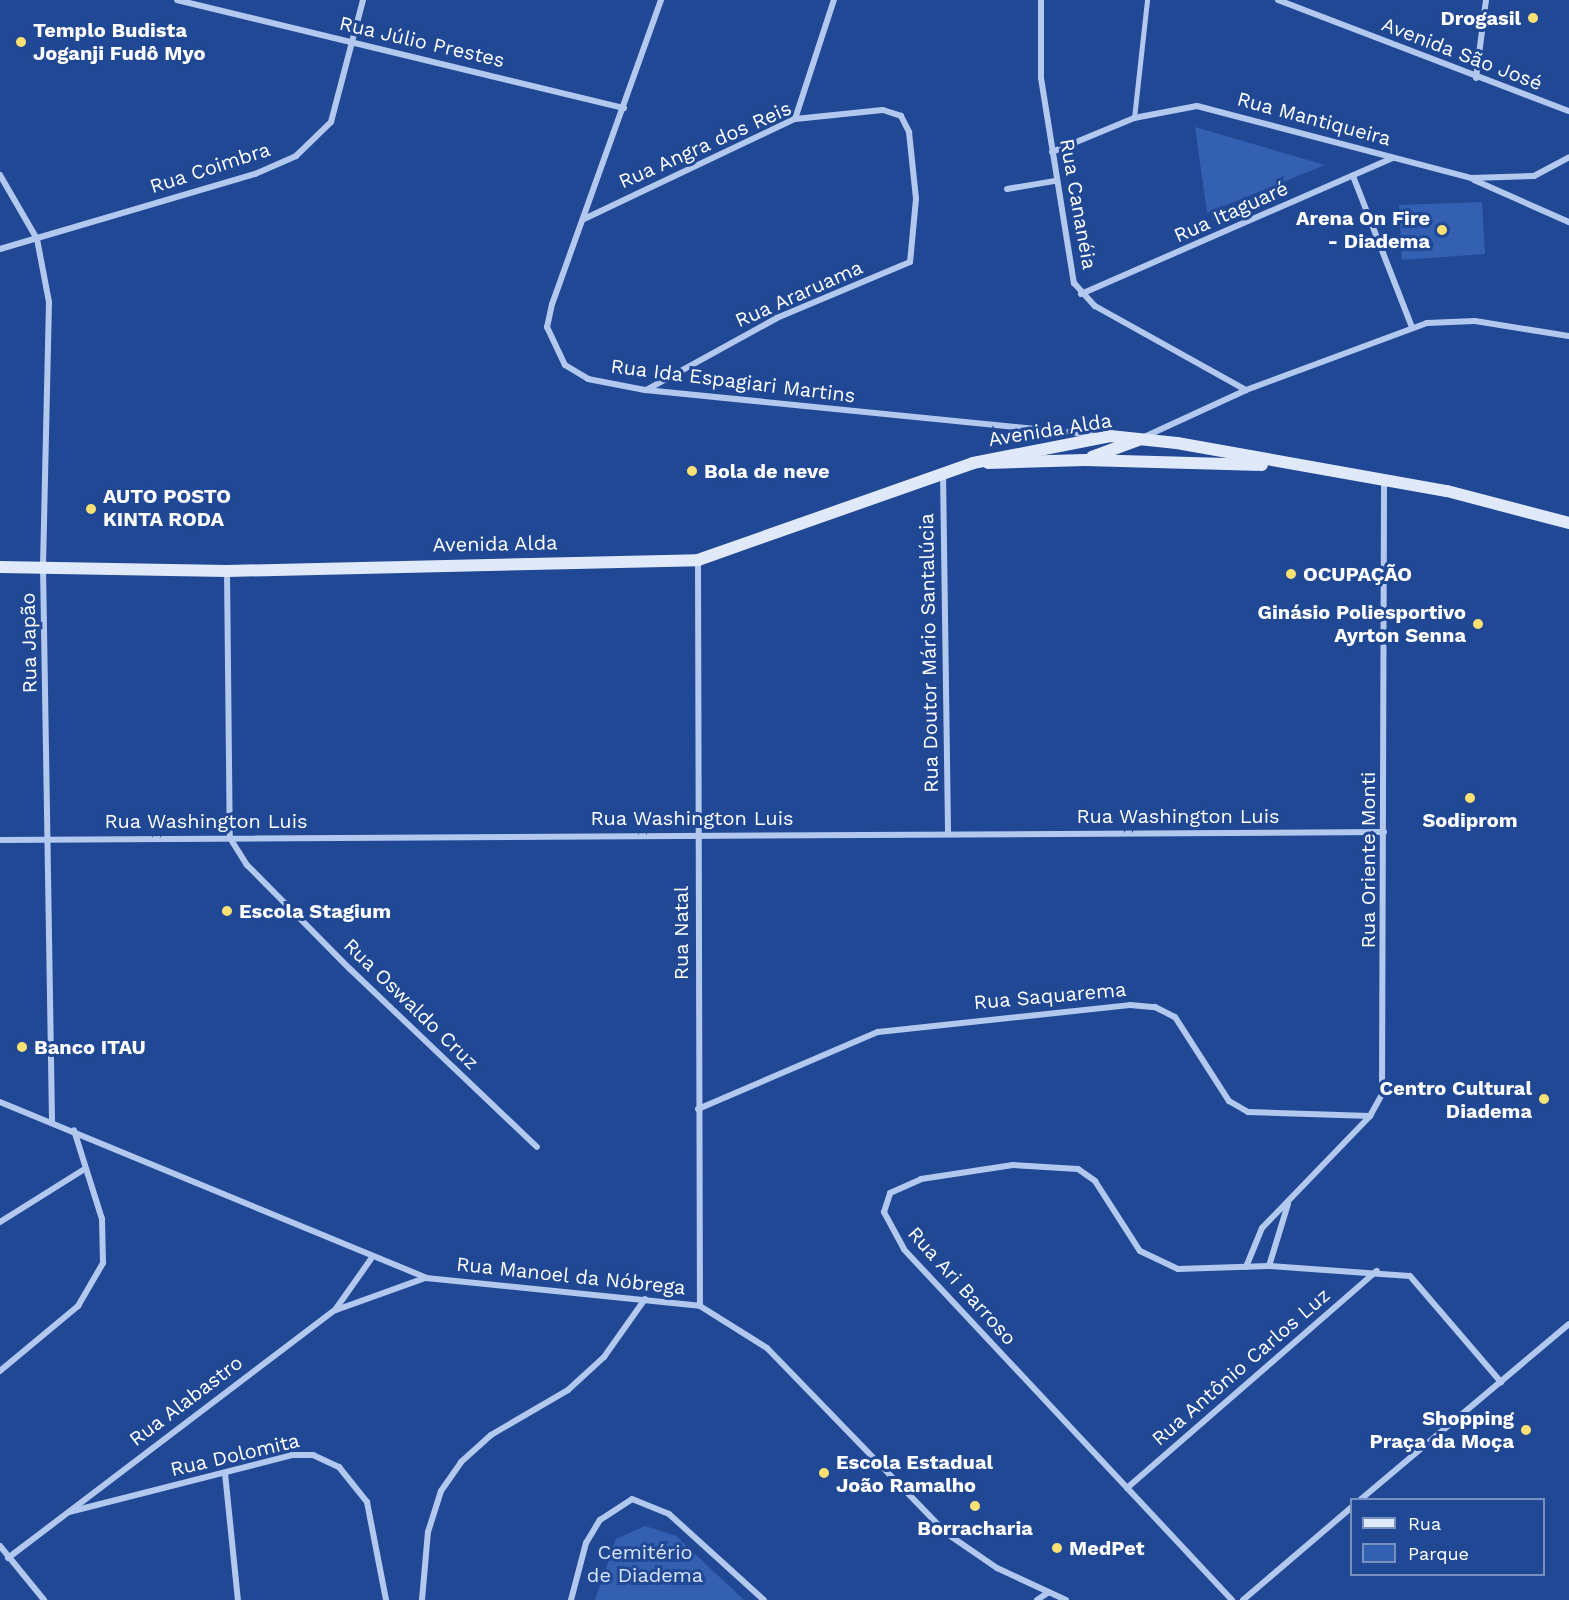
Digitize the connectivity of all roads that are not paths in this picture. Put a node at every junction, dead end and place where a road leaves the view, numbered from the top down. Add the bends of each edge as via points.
1 (177, 0) edge
2 (363, 0) edge
3 (661, 0) edge
4 (834, 0) edge
5 (1041, 0) edge
6 (1148, 0) edge
7 (1278, 0) edge
8 (1486, 0) edge
9 (354, 43) junction
10 (1476, 78) junction
11 (624, 108) junction
12 (1569, 111) edge
13 (1134, 118) junction
14 (795, 119) junction
15 (1052, 152) junction
16 (1394, 157) junction
17 (1569, 157) edge
18 (0, 175) edge
19 (1353, 176) junction
20 (1471, 178) junction
21 (1055, 181) junction
22 (1007, 189) dead end
23 (916, 199) joint
24 (584, 219) junction
25 (1569, 222) edge
26 (37, 238) junction
27 (0, 249) edge
28 (1081, 294) junction
29 (1412, 327) junction
30 (1569, 336) edge
31 (645, 390) junction
32 (1246, 390) junction
33 (1110, 436) junction
34 (1142, 438) junction
35 (1085, 460) junction
36 (973, 463) junction
37 (1275, 464) junction
38 (943, 472) junction
39 (1384, 482) junction
40 (1569, 523) edge
41 (698, 560) junction
42 (43, 566) junction
43 (0, 567) edge
44 (227, 571) junction
45 (1384, 832) junction
46 (697, 834) junction
47 (948, 834) junction
48 (230, 838) junction
49 (50, 839) junction
50 (0, 840) edge
51 (0, 1102) edge
52 (698, 1109) junction
53 (1370, 1116) junction
54 (52, 1122) junction
55 (74, 1130) junction
56 (537, 1147) dead end
57 (83, 1170) junction
58 (1288, 1204) junction
59 (0, 1222) edge
60 (371, 1259) junction
61 (1269, 1266) junction
62 (1246, 1267) junction
63 (1377, 1271) junction
64 (426, 1278) junction
65 (645, 1299) junction
66 (700, 1306) junction
67 (336, 1310) junction
68 (1569, 1324) edge
69 (0, 1371) edge
70 (1500, 1382) junction
71 (225, 1473) junction
72 (1127, 1488) junction
73 (1362, 1498) edge
74 (1350, 1509) edge
75 (64, 1513) junction
76 (0, 1546) edge
77 (8, 1558) junction
78 (1049, 1592) junction
79 (44, 1600) edge
80 (238, 1600) edge
81 (386, 1600) edge
82 (422, 1600) edge
83 (570, 1600) edge
84 (764, 1600) edge
85 (1038, 1600) edge
86 (1066, 1600) edge
87 (1232, 1600) edge
88 (1243, 1600) edge

1 - 9 street, Rua Júlio Prestes
2 - 9 street, Rua Coimbra
3 - 11 street, Rua Ida Espagiari Martins
4 - 14 street
5 - 15 street, Rua Cananéia via 1041,78
6 - 13 street
7 - 10 street, Avenida São José
8 - 10 street
9 - 11 street, Rua Júlio Prestes
9 - 26 street, Rua Coimbra via 331,122 296,156 255,174
10 - 12 street, Avenida São José
11 - 24 street, Rua Ida Espagiari Martins
13 - 15 street, Rua Mantiqueira
13 - 16 street, Rua Mantiqueira via 1197,106
14 - 23 street, Rua Angra dos Reis via 883,110 901,116 909,132
14 - 24 street, Rua Angra dos Reis
15 - 21 street, Rua Cananéia
16 - 19 street, Rua Itaguaré
16 - 20 street, Rua Mantiqueira
17 - 20 street, Rua Mantiqueira via 1534,176
18 - 26 street, Rua Japão
19 - 28 street, Rua Itaguaré
19 - 29 street
20 - 25 street
21 - 22 street
21 - 28 street, Rua Cananéia via 1067,263
23 - 31 street, Rua Araruama via 915,254 903,268 777,318
24 - 31 street, Rua Ida Espagiari Martins via 552,304 547,327 553,347 565,365 588,379
26 - 27 street, Rua Coimbra
26 - 42 street, Rua Japão via 49,302
28 - 32 street, Rua Cananéia
29 - 30 street via 1475,321
29 - 32 street
31 - 33 street, Rua Ida Espagiari Martins
32 - 34 street
33 - 34 main road, Avenida Alda
33 - 36 main road, Avenida Alda
34 - 35 main road
34 - 37 main road, Avenida Alda
35 - 36 main road, Avenida Alda
35 - 37 main road, Avenida Alda via 1213,467
36 - 38 main road, Avenida Alda
37 - 39 main road, Avenida Alda
38 - 41 main road, Avenida Alda
38 - 47 street, Rua Doutor Mário Santalúcia
39 - 40 main road, Avenida Alda via 1485,498
39 - 45 street, Rua Oriente Monti
41 - 44 main road, Avenida Alda
41 - 46 street, Rua Natal
42 - 43 main road, Avenida Alda
42 - 44 main road, Avenida Alda
42 - 49 street, Rua Japão
44 - 48 street
45 - 47 street, Rua Washington Luis
45 - 53 street, Rua Oriente Monti via 1385,1077
46 - 47 street, Rua Washington Luis
46 - 48 street, Rua Washington Luis
46 - 52 street, Rua Natal
48 - 49 street, Rua Washington Luis
48 - 56 street, Rua Oswaldo Cruz via 247,866
49 - 50 street, Rua Washington Luis
49 - 54 street, Rua Japão
51 - 54 street, Rua Manoel da Nóbrega
52 - 53 street, Rua Saquarema via 878,1032 1130,1005 1155,1007 1175,1017 1228,1101 1248,1112
52 - 66 street, Rua Natal
53 - 58 street, Rua Oriente Monti
54 - 55 street, Rua Manoel da Nóbrega
55 - 57 street
55 - 60 street, Rua Manoel da Nóbrega
57 - 59 street
57 - 69 street via 102,1219 103,1263 78,1306
58 - 61 street, Rua Oriente Monti
58 - 62 street, Rua Oriente Monti via 1262,1228
60 - 64 street, Rua Manoel da Nóbrega
60 - 67 street, Rua Alabastro
61 - 62 street, Rua Ari Barroso
61 - 63 street
62 - 72 street, Rua Ari Barroso via 1178,1269 1157,1261 1140,1251 1095,1180 1078,1169 992,1168 921,1179 890,1193 884,1212 904,1250
63 - 70 street via 1410,1276
63 - 72 street, Rua Antônio Carlos Luz
64 - 65 street, Rua Manoel da Nóbrega
64 - 67 street
65 - 66 street, Rua Manoel da Nóbrega
65 - 82 street via 604,1357 568,1390 492,1435 461,1462 441,1491 428,1532
66 - 78 street, Rua Manoel da Nóbrega via 767,1348 946,1533 997,1568
67 - 75 street, Rua Alabastro
68 - 70 street
70 - 73 street
71 - 75 street, Rua Dolomita
71 - 80 street
71 - 81 street, Rua Dolomita via 292,1455 313,1455 339,1467 367,1502
72 - 87 street, Rua Ari Barroso
74 - 88 street
75 - 77 street, Rua Alabastro
76 - 77 street
77 - 79 street
78 - 85 street
78 - 86 street, Rua Manoel da Nóbrega
83 - 84 street via 586,1543 600,1520 632,1499 669,1514

